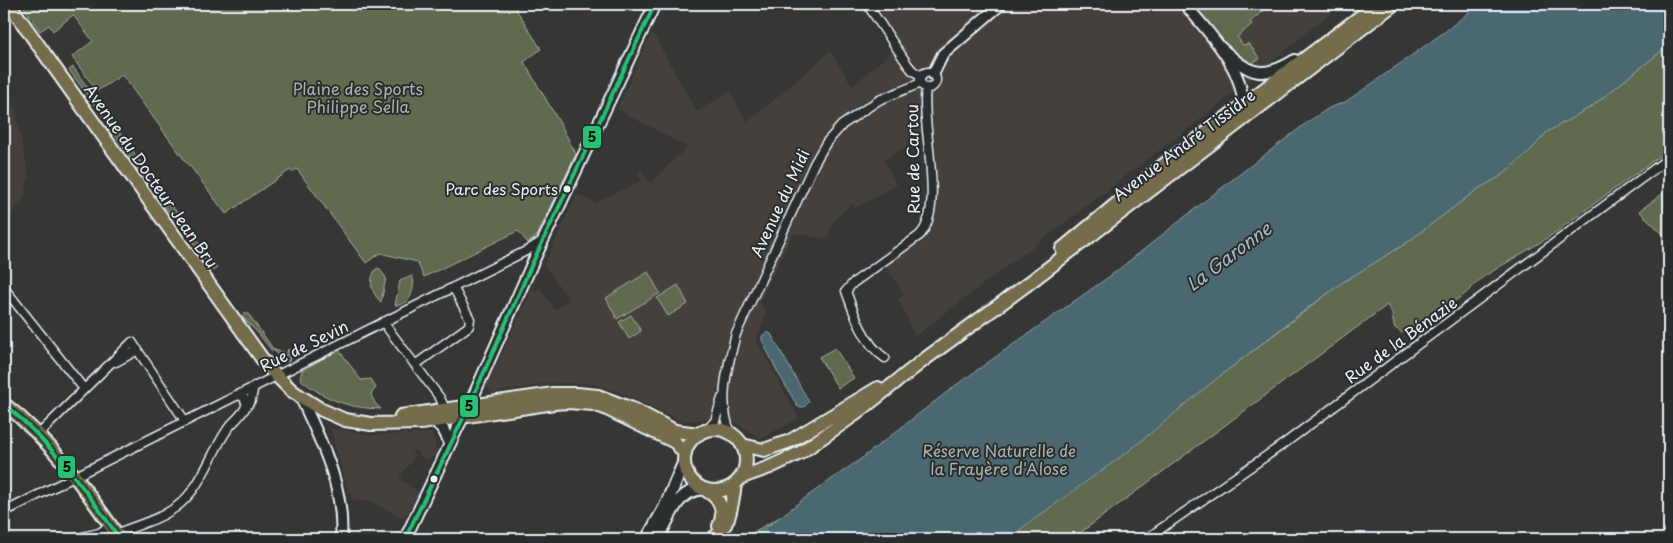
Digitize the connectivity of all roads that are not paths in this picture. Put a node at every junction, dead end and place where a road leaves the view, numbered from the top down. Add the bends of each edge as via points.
1 (9, 4) edge
2 (655, 4) edge
3 (867, 4) edge
4 (1001, 4) edge
5 (1185, 4) edge
6 (1377, 4) edge
7 (1394, 4) edge
8 (1355, 20) junction
9 (1220, 48) junction
10 (925, 80) junction
11 (1243, 104) junction
12 (1669, 158) edge
13 (544, 240) junction
14 (453, 287) junction
15 (4, 288) edge
16 (992, 309) junction
17 (383, 322) junction
18 (138, 350) junction
19 (885, 358) dead end
20 (925, 359) junction
21 (414, 365) junction
22 (276, 372) junction
23 (96, 376) junction
24 (726, 384) junction
25 (254, 386) junction
26 (84, 389) junction
27 (236, 395) junction
28 (301, 398) junction
29 (4, 404) edge
30 (246, 407) junction
31 (466, 412) junction
32 (447, 415) junction
33 (185, 421) junction
34 (434, 421) junction
35 (702, 433) junction
36 (731, 433) junction
37 (38, 434) junction
38 (450, 443) junction
39 (742, 444) junction
40 (685, 458) junction
41 (75, 475) junction
42 (738, 481) junction
43 (704, 490) junction
44 (4, 512) edge
45 (116, 533) edge
46 (74, 539) edge
47 (341, 539) edge
48 (405, 539) edge
49 (647, 539) edge
50 (657, 539) edge
51 (706, 539) edge
52 (712, 539) edge
53 (1146, 539) edge

1 - 22 main road, Avenue du Docteur Jean Bru via 238,326 255,338
2 - 13 street
3 - 10 street via 908,65
4 - 10 street via 943,54
5 - 9 street
6 - 8 main road, Avenue André Tissidre
7 - 16 main road, Avenue André Tissidre
8 - 9 street via 1279,69 1261,73 1248,70
8 - 11 main road, Avenue André Tissidre
9 - 11 street via 1240,84
10 - 19 street, Rue de Cartou via 931,207 927,225 920,235 846,291 870,344
10 - 24 street, Avenue du Midi via 879,100 842,125 826,143 737,330
11 - 16 main road, Avenue André Tissidre via 1074,238
12 - 53 street, Rue de la Bénazie via 1285,442
13 - 14 street, Rue de Sevin
13 - 31 street
14 - 17 street, Rue de Sevin
14 - 21 street via 470,319 469,326
15 - 26 street
16 - 20 main road, Avenue André Tissidre
17 - 21 street
17 - 22 street, Rue de Sevin
18 - 23 street
18 - 23 street via 132,342
18 - 33 street
20 - 39 main road, Avenue André Tissidre via 790,441 764,450
20 - 42 main road, Avenue André Tissidre via 806,449
21 - 32 street via 440,398
22 - 25 street, Rue de Sevin
22 - 28 main road
22 - 32 main road via 340,411 381,417
23 - 26 street
24 - 35 street, Avenue du Midi via 716,420
24 - 36 street, Avenue du Midi via 726,417
25 - 27 street, Rue de Sevin
25 - 30 street
26 - 37 street
27 - 30 street via 244,398
27 - 33 street, Rue de Sevin
28 - 34 main road via 336,417 370,424
28 - 47 street via 334,476 342,515
29 - 37 main road
30 - 45 street via 227,430 195,488 184,501 168,513
31 - 32 main road
31 - 35 main road via 553,394 577,394 607,399 675,431
31 - 38 street
31 - 40 main road via 568,402 593,404 675,442
32 - 34 main road
33 - 41 street, Rue de Sevin
34 - 38 street via 443,429
35 - 36 main road via 721,430
35 - 40 main road via 689,443
36 - 39 main road
37 - 41 main road
38 - 48 street
39 - 42 main road via 746,460
40 - 43 main road via 690,478
40 - 49 main road via 665,507
41 - 44 street, Rue de Sevin
41 - 45 main road
42 - 43 main road via 726,489
42 - 52 main road via 727,524
43 - 50 main road via 695,489 677,503
43 - 51 main road via 714,495 722,510 720,524
45 - 46 street

